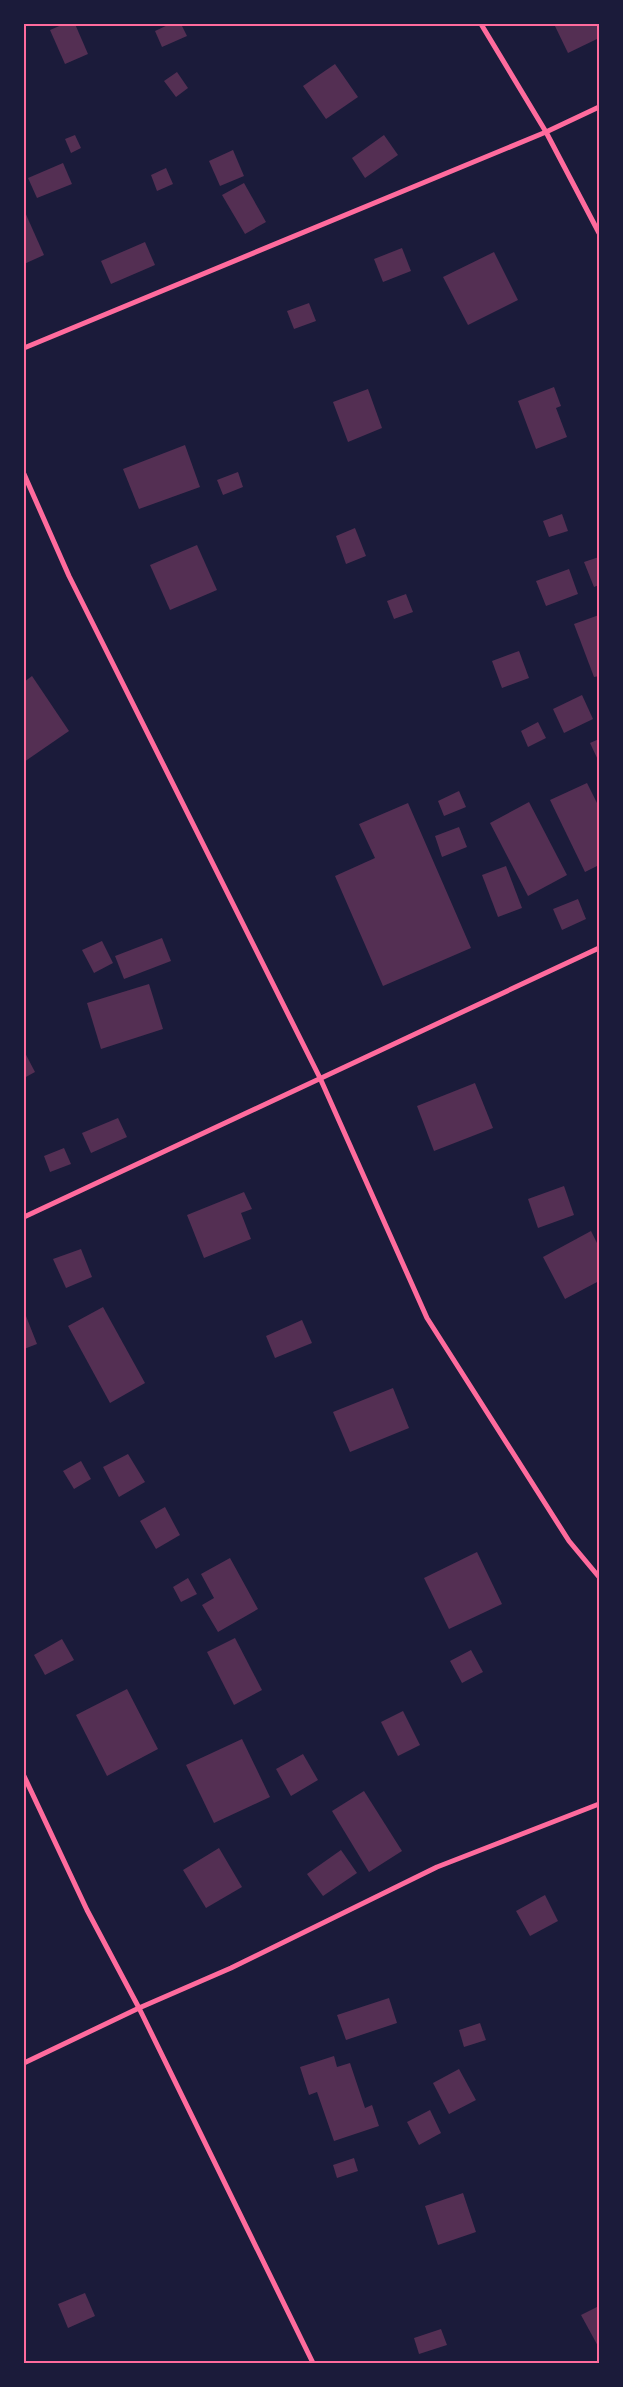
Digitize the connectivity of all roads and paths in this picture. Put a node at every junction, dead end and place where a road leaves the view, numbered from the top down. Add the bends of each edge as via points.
1 (481, 24) edge
2 (599, 107) edge
3 (546, 132) junction
4 (599, 233) edge
5 (24, 348) edge
6 (24, 474) edge
7 (599, 948) edge
8 (320, 1078) junction
9 (24, 1217) edge
10 (599, 1577) edge
11 (24, 1776) edge
12 (599, 1804) edge
13 (139, 2008) junction
14 (24, 2063) edge
15 (313, 2363) edge

1 - 3 street
2 - 3 street
3 - 4 street
3 - 5 street
6 - 8 street via 69,576
7 - 8 street
8 - 9 street
8 - 10 street via 427,1318 569,1542
11 - 13 street via 87,1910
12 - 13 street via 437,1867 231,1968
13 - 14 street
13 - 15 street

